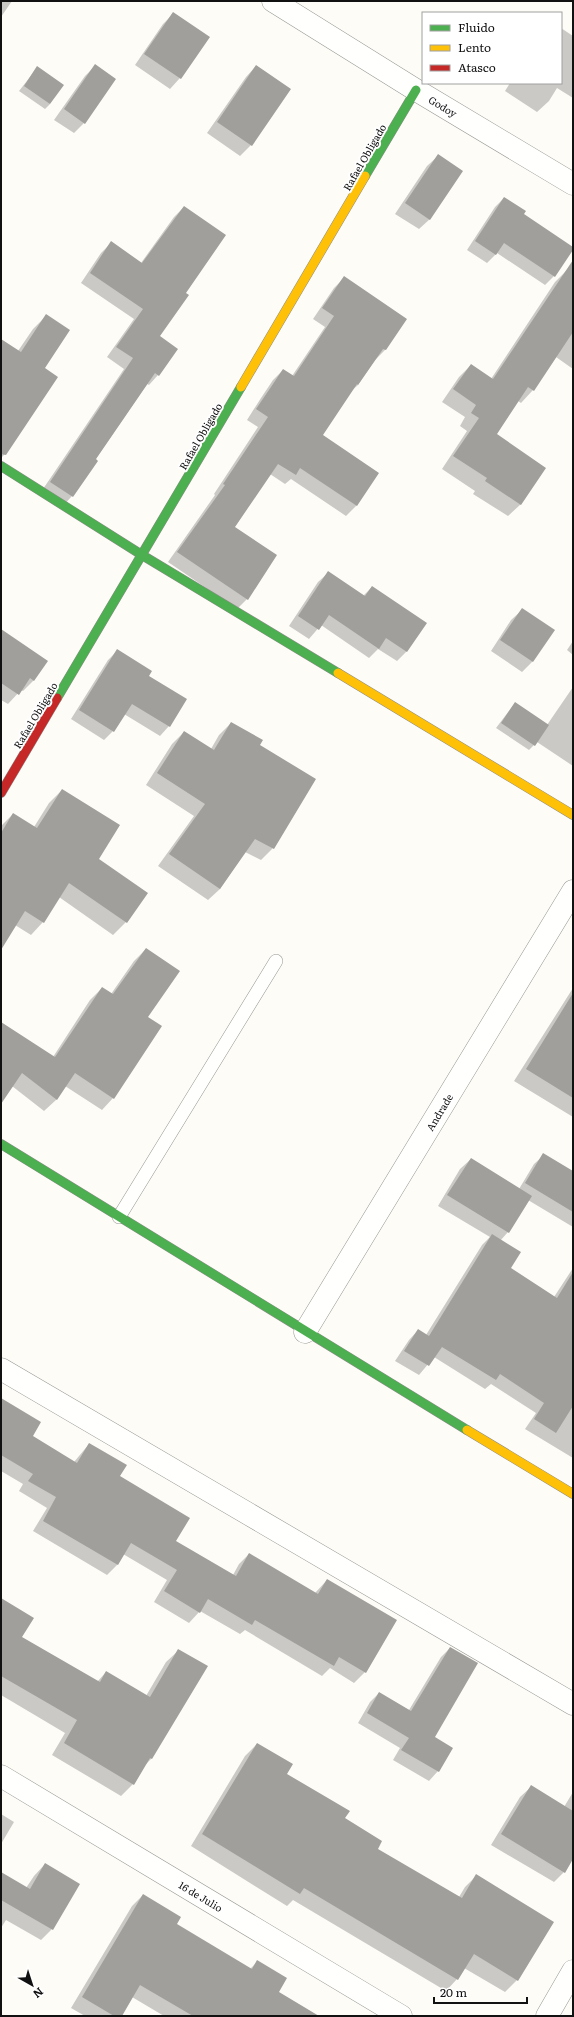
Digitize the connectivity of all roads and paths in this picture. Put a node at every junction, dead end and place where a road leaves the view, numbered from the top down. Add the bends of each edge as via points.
1 (274, 1) edge
2 (416, 90) junction
3 (573, 184) edge
4 (1, 466) edge
5 (142, 555) junction
6 (1, 793) edge
7 (573, 815) edge
8 (573, 891) edge
9 (276, 961) dead end
10 (1, 1144) edge
11 (119, 1217) junction
12 (305, 1332) junction
13 (1, 1369) edge
14 (573, 1494) edge
15 (573, 1704) edge
16 (1, 1776) edge
17 (573, 1971) edge
18 (401, 2016) edge
19 (547, 2016) edge

1 - 2 street, Godoy
2 - 3 street, Godoy
2 - 5 street, Rafael Obligado
4 - 5 street
5 - 6 street, Rafael Obligado
5 - 7 street
8 - 12 street, Andrade
9 - 11 lane
10 - 11 street
11 - 12 street
12 - 14 street
13 - 15 street
16 - 18 street, 16 de Julio
17 - 19 street

